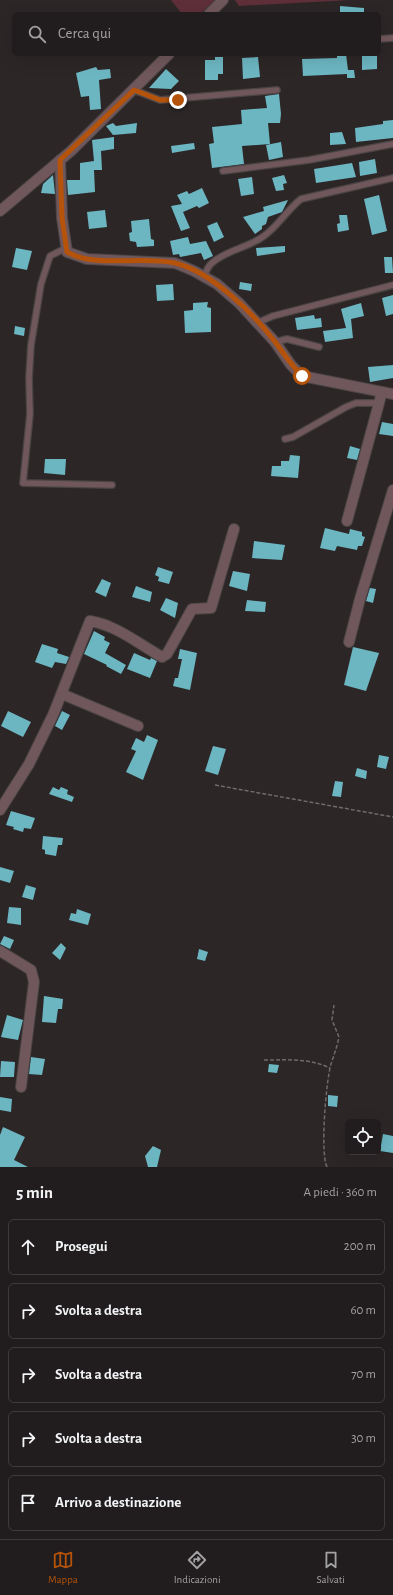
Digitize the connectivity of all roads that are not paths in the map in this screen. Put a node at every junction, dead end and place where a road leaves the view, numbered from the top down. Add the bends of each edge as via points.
1 (224, 0) edge
2 (211, 12) edge
3 (393, 38) edge
4 (381, 39) edge
5 (167, 56) edge
6 (134, 90) junction
7 (277, 90) dead end
8 (393, 144) edge
9 (60, 160) junction
10 (223, 171) dead end
11 (393, 178) edge
12 (0, 211) edge
13 (66, 248) junction
14 (204, 276) junction
15 (393, 285) edge
16 (257, 323) junction
17 (275, 342) junction
18 (319, 347) dead end
19 (382, 392) junction
20 (393, 394) edge
21 (380, 403) junction
22 (285, 439) dead end
23 (112, 485) dead end
24 (393, 490) edge
25 (347, 521) dead end
26 (234, 529) dead end
27 (349, 642) dead end
28 (62, 694) junction
29 (138, 726) dead end
30 (0, 810) edge
31 (0, 951) edge
32 (21, 1087) dead end

1 - 2 street
3 - 4 lane
5 - 6 street
6 - 7 lane via 160,100
6 - 9 street
8 - 10 lane via 309,160
9 - 12 street
9 - 13 street
11 - 14 lane via 301,199 290,207 276,226 264,236 251,245 218,259 211,264
13 - 14 street via 67,252 87,259 175,263
13 - 23 lane via 50,256 41,284 31,345 30,414 23,483
14 - 16 street via 239,303
15 - 16 lane via 273,316
16 - 17 street
17 - 18 lane via 286,339
17 - 19 street via 302,376
19 - 20 street
19 - 21 street
21 - 22 lane via 356,403
21 - 25 street
24 - 27 street
26 - 28 street via 211,608 192,609 168,654 162,657 140,642 101,623 90,621
28 - 29 street
28 - 30 street via 29,764
31 - 32 street via 31,970 34,982

